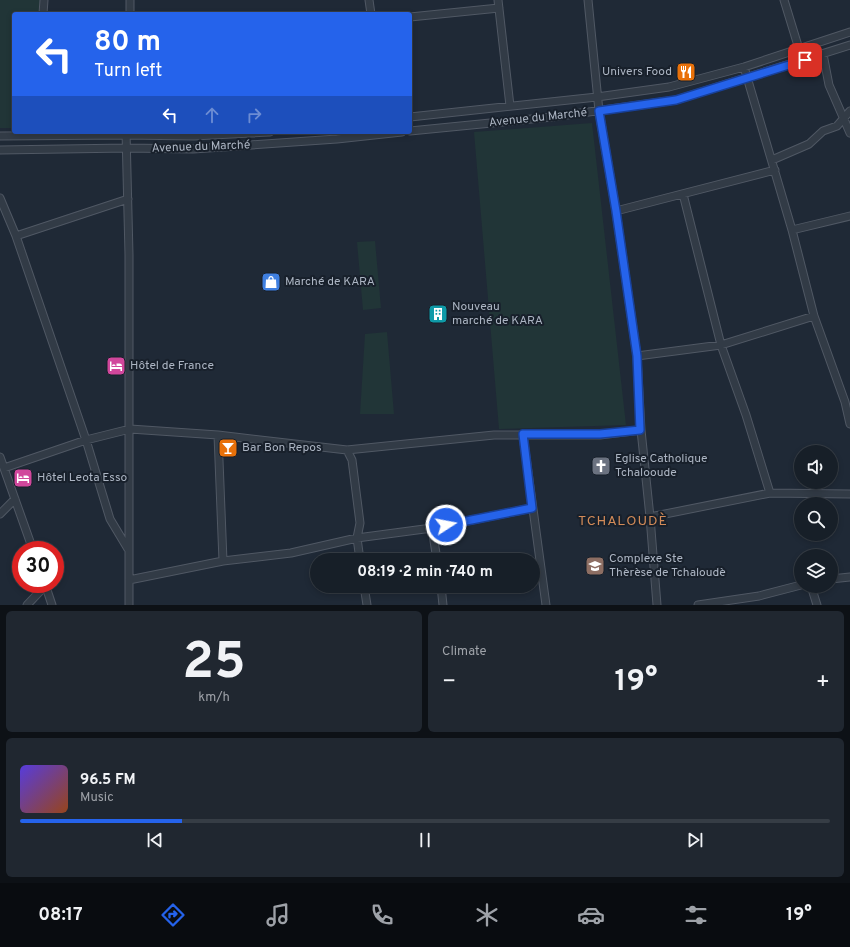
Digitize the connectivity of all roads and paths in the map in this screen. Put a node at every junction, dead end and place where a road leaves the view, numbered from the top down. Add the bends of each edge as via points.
1 (44, 0) edge
2 (130, 0) edge
3 (369, 0) edge
4 (498, 0) edge
5 (588, 0) edge
6 (784, 0) edge
7 (499, 8) junction
8 (44, 12) edge
9 (130, 12) edge
10 (371, 12) edge
11 (412, 17) edge
12 (850, 32) edge
13 (850, 45) edge
14 (799, 49) junction
15 (823, 54) junction
16 (744, 67) junction
17 (747, 79) junction
18 (597, 97) junction
19 (510, 106) junction
20 (599, 111) junction
21 (850, 111) edge
22 (412, 117) edge
23 (844, 117) junction
24 (412, 131) edge
25 (850, 133) edge
26 (31, 134) edge
27 (126, 134) edge
28 (149, 134) edge
29 (232, 134) edge
30 (370, 134) edge
31 (0, 136) edge
32 (194, 136) junction
33 (337, 136) edge
34 (127, 148) junction
35 (193, 149) junction
36 (0, 150) edge
37 (772, 160) junction
38 (775, 170) junction
39 (683, 194) junction
40 (0, 198) edge
41 (128, 199) junction
42 (616, 211) junction
43 (850, 216) edge
44 (792, 230) junction
45 (16, 236) junction
46 (814, 316) junction
47 (721, 345) junction
48 (637, 356) junction
49 (848, 402) edge
50 (850, 424) edge
51 (130, 430) junction
52 (640, 430) junction
53 (218, 434) junction
54 (523, 434) junction
55 (86, 440) junction
56 (347, 450) junction
57 (0, 457) edge
58 (4, 468) junction
59 (770, 493) junction
60 (850, 494) edge
61 (15, 499) junction
62 (532, 508) junction
63 (0, 514) edge
64 (650, 517) junction
65 (432, 528) junction
66 (356, 538) junction
67 (30, 541) edge
68 (128, 549) junction
69 (359, 553) edge
70 (436, 553) edge
71 (223, 561) junction
72 (850, 577) edge
73 (838, 578) edge
74 (129, 580) junction
75 (794, 587) edge
76 (37, 593) edge
77 (48, 593) edge
78 (365, 593) edge
79 (441, 593) edge
80 (813, 593) edge
81 (26, 605) edge
82 (52, 605) edge
83 (129, 605) edge
84 (367, 605) edge
85 (443, 605) edge
86 (546, 605) edge
87 (657, 605) edge
88 (698, 605) edge
89 (817, 605) edge

1 - 8 street
2 - 9 street
3 - 10 street
4 - 7 street
5 - 18 street
6 - 14 street
7 - 11 street
7 - 19 street
12 - 14 street, Avenue du Marché
13 - 15 street, Avenue du Marché
14 - 16 street, Avenue du Marché
15 - 17 street, Avenue du Marché
15 - 23 street via 829,84
16 - 17 street
16 - 18 street, Avenue du Marché via 669,87
17 - 20 street, Avenue du Marché via 676,100
17 - 37 street
18 - 19 street, Avenue du Marché
18 - 20 street
19 - 22 street, Avenue du Marché
20 - 24 street, Avenue du Marché
20 - 42 street
21 - 23 street
23 - 25 street
23 - 37 street via 837,126 822,131 809,144
26 - 31 street, Avenue du Marché
27 - 34 street
28 - 32 street, Avenue du Marché
29 - 32 street, Avenue du Marché
30 - 33 street, Avenue du Marché
32 - 35 street
33 - 35 street, Avenue du Marché
34 - 35 street, Avenue du Marché
34 - 36 street, Avenue du Marché
34 - 41 street
37 - 38 street
38 - 39 street
38 - 44 street
39 - 42 street
39 - 47 street
40 - 45 street
41 - 45 street
41 - 51 street
42 - 48 street
43 - 44 street
44 - 46 street
45 - 55 street
46 - 47 street
46 - 49 street
47 - 48 street
47 - 59 street
48 - 52 street
49 - 50 street
51 - 53 street
51 - 55 street
51 - 68 street
52 - 54 street via 600,434
52 - 64 street
53 - 56 street
53 - 71 street
54 - 56 street
54 - 62 street
55 - 58 street
55 - 68 street via 110,519
56 - 66 street via 352,460 360,523
57 - 58 street
58 - 61 street
59 - 60 street
59 - 64 street
61 - 63 street
61 - 67 street
62 - 65 street
62 - 86 street
64 - 87 street
65 - 66 street
65 - 70 street
66 - 69 street
66 - 71 street via 291,553
68 - 74 street
71 - 74 street
72 - 73 street
74 - 83 street
75 - 88 street via 758,596
76 - 81 street
77 - 82 street
78 - 84 street
79 - 85 street
80 - 89 street

